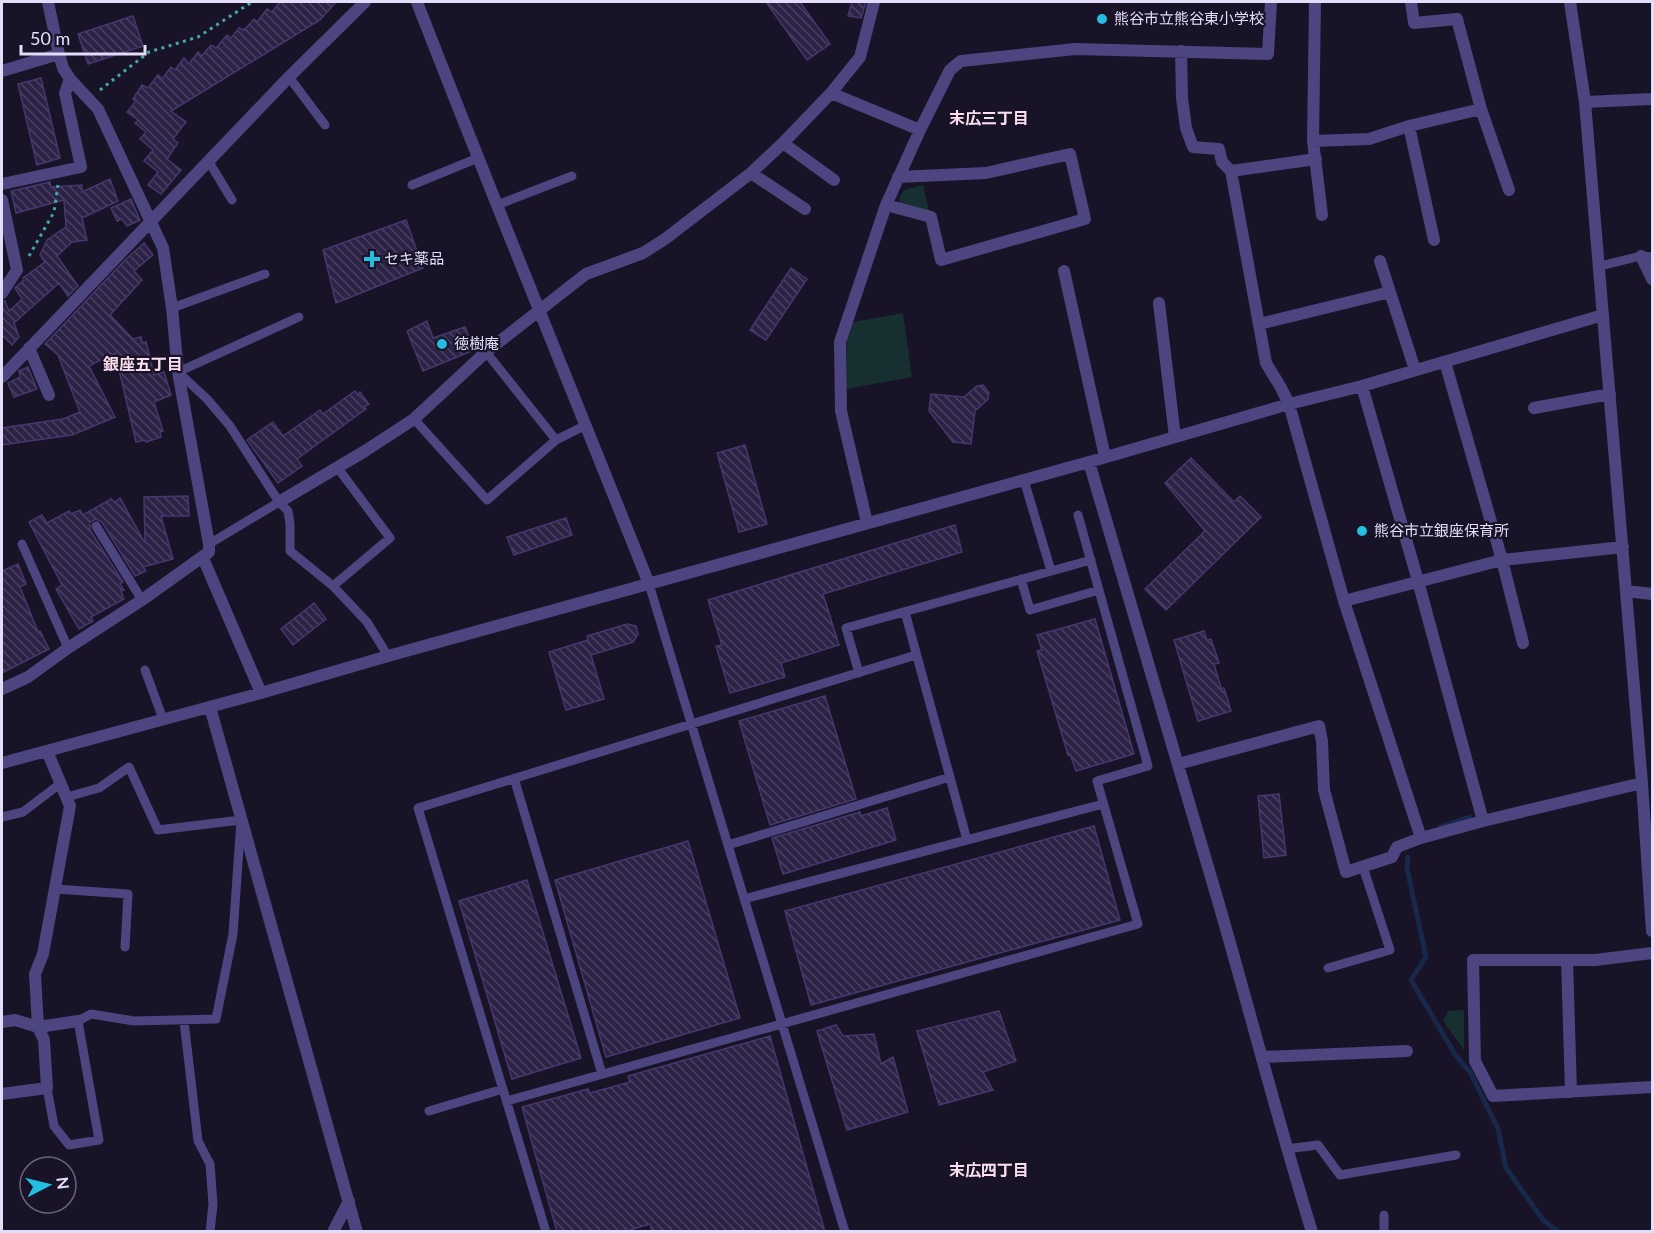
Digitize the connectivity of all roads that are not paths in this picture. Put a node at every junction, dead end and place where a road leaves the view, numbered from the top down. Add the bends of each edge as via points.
1 (48, 2) edge
2 (365, 2) edge
3 (417, 2) edge
4 (874, 2) edge
5 (1271, 2) edge
6 (1315, 2) edge
7 (1411, 2) edge
8 (1570, 2) edge
9 (1180, 51) junction
10 (58, 54) junction
11 (2, 71) edge
12 (289, 78) junction
13 (70, 79) junction
14 (831, 93) junction
15 (1653, 99) edge
16 (1585, 102) junction
17 (1481, 109) junction
18 (325, 125) dead end
19 (1409, 126) junction
20 (920, 130) junction
21 (1313, 141) junction
22 (783, 143) junction
23 (478, 158) junction
24 (1316, 159) junction
25 (209, 162) junction
26 (1231, 171) junction
27 (751, 173) junction
28 (572, 176) dead end
29 (898, 177) junction
30 (834, 180) dead end
31 (2, 184) edge
32 (412, 185) dead end
33 (1509, 190) dead end
34 (2, 200) edge
35 (232, 200) dead end
36 (497, 205) junction
37 (886, 205) junction
38 (805, 209) dead end
39 (1322, 215) dead end
40 (150, 222) junction
41 (1434, 240) dead end
42 (1647, 257) edge
43 (1380, 261) dead end
44 (1600, 266) junction
45 (1064, 271) dead end
46 (266, 274) dead end
47 (1653, 279) edge
48 (1390, 292) junction
49 (2, 293) edge
50 (1159, 303) dead end
51 (172, 308) junction
52 (540, 309) junction
53 (1604, 315) junction
54 (299, 317) dead end
55 (1259, 324) junction
56 (29, 348) junction
57 (486, 352) junction
58 (1445, 362) junction
59 (1415, 370) junction
60 (178, 372) junction
61 (2, 376) edge
62 (1362, 386) junction
63 (1610, 394) junction
64 (49, 395) dead end
65 (1288, 404) junction
66 (1534, 408) dead end
67 (414, 418) junction
68 (586, 425) junction
69 (1175, 437) junction
70 (556, 440) junction
71 (1105, 457) junction
72 (1089, 462) junction
73 (337, 467) junction
74 (1024, 480) junction
75 (279, 502) junction
76 (1078, 515) dead end
77 (867, 523) junction
78 (96, 526) dead end
79 (22, 544) dead end
80 (209, 544) junction
81 (1623, 548) junction
82 (203, 558) junction
83 (1091, 560) junction
84 (1502, 560) junction
85 (1051, 571) junction
86 (1021, 579) junction
87 (1418, 581) junction
88 (649, 584) junction
89 (333, 586) junction
90 (1099, 590) junction
91 (1626, 591) junction
92 (1653, 594) edge
93 (142, 600) junction
94 (1344, 601) junction
95 (905, 612) junction
96 (1523, 643) dead end
97 (68, 648) junction
98 (916, 655) junction
99 (388, 656) junction
100 (146, 670) dead end
101 (859, 673) junction
102 (2, 689) edge
103 (261, 693) junction
104 (210, 706) junction
105 (163, 719) junction
106 (692, 724) junction
107 (47, 751) junction
108 (2, 763) edge
109 (1178, 764) junction
110 (950, 777) junction
111 (514, 778) junction
112 (62, 783) junction
113 (1642, 783) junction
114 (67, 797) junction
115 (1104, 804) junction
116 (2, 817) edge
117 (241, 820) junction
118 (1483, 821) junction
119 (1421, 838) junction
120 (967, 840) junction
121 (728, 845) junction
122 (1363, 867) junction
123 (55, 889) junction
124 (1651, 893) edge
125 (744, 899) junction
126 (1653, 932) edge
127 (125, 947) dead end
128 (1653, 953) edge
129 (1567, 960) junction
130 (1328, 968) dead end
131 (78, 1021) junction
132 (184, 1021) junction
133 (2, 1022) edge
134 (783, 1024) junction
135 (38, 1027) junction
136 (1407, 1051) dead end
137 (1262, 1057) junction
138 (602, 1074) junction
139 (1653, 1087) edge
140 (47, 1088) junction
141 (503, 1089) junction
142 (1571, 1092) junction
143 (2, 1094) edge
144 (507, 1101) junction
145 (429, 1111) dead end
146 (1286, 1149) junction
147 (1456, 1155) dead end
148 (349, 1201) junction
149 (1384, 1215) dead end
150 (210, 1232) edge
151 (333, 1232) edge
152 (357, 1232) edge
153 (546, 1232) edge
154 (845, 1232) edge
155 (1312, 1232) edge
156 (1384, 1232) edge

1 - 10 street
2 - 12 street
3 - 23 street
4 - 14 street via 860,57
5 - 9 street via 1268,54
6 - 21 street
7 - 17 street via 1414,23 1457,19
8 - 16 street
9 - 20 street via 1075,49 961,60 950,70
9 - 26 street via 1186,128 1193,147 1220,149 1222,162
10 - 11 street
10 - 13 street
12 - 18 lane
12 - 25 street
13 - 31 street via 65,93 81,167
13 - 40 street via 98,110
14 - 20 street
14 - 22 street
15 - 16 street
16 - 44 street
17 - 19 street
17 - 33 street
19 - 21 street via 1369,139
19 - 41 street
20 - 29 street
21 - 24 street
22 - 27 street
22 - 30 street
23 - 32 lane
23 - 36 street
24 - 26 street
24 - 39 street
25 - 35 lane
25 - 40 street
26 - 55 street
27 - 38 street
27 - 52 street via 665,239 643,253 586,274
28 - 36 lane
29 - 37 street
29 - 37 street via 986,173 1070,154 1085,219 941,260 931,217
34 - 49 street via 17,270
36 - 52 street
37 - 77 street via 840,342 841,411
40 - 51 street via 163,249
40 - 56 street
42 - 44 lane
42 - 47 street
43 - 48 street
44 - 53 street
45 - 71 street
46 - 51 lane
48 - 55 street
48 - 59 street
50 - 69 street
51 - 60 street
52 - 57 street
52 - 68 street
53 - 58 street
53 - 63 street
54 - 60 lane
55 - 65 street via 1266,363
56 - 61 street
56 - 64 street
57 - 67 street
57 - 70 lane
58 - 59 street
58 - 84 street
59 - 62 street
60 - 75 lane via 230,426
60 - 80 street
62 - 65 street
62 - 87 street
63 - 66 street
63 - 81 street
65 - 69 street
65 - 94 street
67 - 70 lane via 487,500
67 - 73 street
68 - 70 lane
68 - 88 street
69 - 71 street
71 - 72 street
72 - 74 street
72 - 109 street
73 - 75 street
73 - 89 lane via 390,538
74 - 77 street
74 - 85 lane
75 - 80 lane
75 - 89 lane via 288,511 290,551
76 - 83 lane
77 - 88 street
78 - 93 lane
79 - 97 lane
80 - 82 street via 210,552
81 - 84 street
81 - 91 street
82 - 93 street
82 - 103 street
83 - 85 lane
83 - 90 lane
84 - 87 street
84 - 96 street
85 - 86 lane
86 - 90 lane via 1030,610
86 - 95 lane
87 - 94 street
87 - 118 street
88 - 99 street
88 - 106 lane
89 - 99 lane via 367,622
90 - 115 lane via 1148,766 1097,781
91 - 92 street
91 - 113 street
93 - 97 street
94 - 119 street
95 - 98 lane
95 - 101 lane via 846,628
97 - 102 street via 28,677
98 - 101 lane
98 - 110 lane
99 - 103 street
100 - 105 lane
101 - 106 lane
103 - 104 street
104 - 105 street
104 - 117 street
105 - 107 street
106 - 111 lane
106 - 121 lane
107 - 108 street
107 - 112 street
109 - 122 street via 1319,726 1324,790 1346,872
109 - 137 street
110 - 120 lane
110 - 121 lane
111 - 138 lane
111 - 141 lane via 418,808
112 - 114 street
112 - 116 lane via 23,812
113 - 118 street
113 - 124 street
114 - 117 lane via 99,788 129,768 158,830
114 - 123 street via 70,806
115 - 120 lane
115 - 134 lane via 1138,924
117 - 132 lane via 233,934 216,1019
117 - 148 street
118 - 119 street
119 - 122 street via 1397,847 1392,857
120 - 125 lane
121 - 125 lane
122 - 130 lane via 1390,950
123 - 127 lane via 128,894
123 - 135 street via 43,954 35,974
124 - 126 street
125 - 134 lane
128 - 129 street
129 - 142 street
129 - 142 street via 1473,960 1475,1061 1493,1096
131 - 132 lane via 91,1014 134,1021
131 - 135 street
131 - 140 lane via 99,1140 69,1145 54,1126
132 - 150 lane via 198,1141 210,1164
133 - 135 street via 15,1020
134 - 138 lane
134 - 154 lane
135 - 140 street via 44,1040
136 - 137 street
137 - 146 street
138 - 144 lane
139 - 142 street
140 - 143 street
141 - 144 lane
141 - 145 lane
144 - 153 lane
146 - 147 lane via 1318,1145 1340,1175
146 - 155 street
148 - 151 street
148 - 152 street
149 - 156 lane

